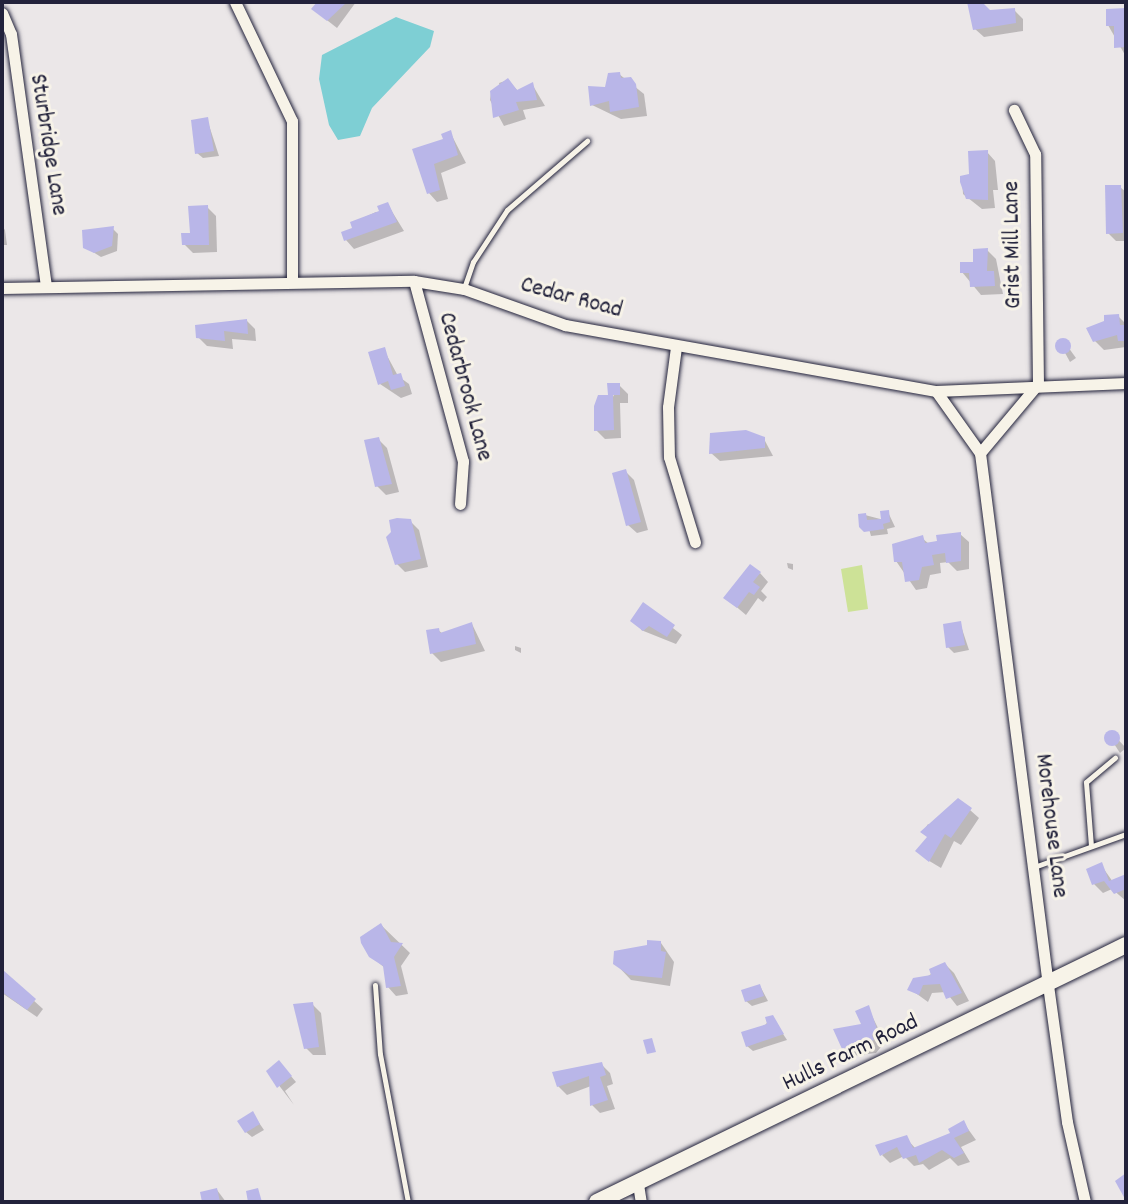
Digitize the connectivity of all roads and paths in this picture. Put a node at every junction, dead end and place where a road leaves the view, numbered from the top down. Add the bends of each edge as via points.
1 (235, 2) edge
2 (2, 13) edge
3 (1014, 110) dead end
4 (587, 141) dead end
5 (292, 279) junction
6 (414, 281) junction
7 (46, 286) junction
8 (2, 288) edge
9 (464, 289) junction
10 (676, 347) junction
11 (1126, 383) edge
12 (1038, 384) junction
13 (936, 391) junction
14 (980, 453) junction
15 (460, 504) dead end
16 (695, 542) dead end
17 (1115, 758) dead end
18 (1126, 834) edge
19 (1091, 846) junction
20 (1033, 868) junction
21 (1126, 945) edge
22 (375, 985) dead end
23 (1048, 985) junction
24 (638, 1184) junction
25 (408, 1202) edge
26 (597, 1202) edge
27 (641, 1202) edge
28 (1085, 1202) edge

1 - 5 street via 292,121
2 - 7 street, Sturbridge Lane via 11,34
3 - 12 street, Grist Mill Lane via 1035,154
4 - 9 lane via 507,210 473,262
5 - 6 street, Cedar Road
5 - 7 street, Cedar Road via 117,289
6 - 9 street, Cedar Road
6 - 15 street, Cedarbrook Lane via 463,461
7 - 8 street, Cedar Road
9 - 10 street, Cedar Road via 565,325
10 - 13 street, Cedar Road
10 - 16 street via 668,407 669,457
11 - 12 street, Cedar Road
12 - 13 street, Cedar Road
12 - 14 street
13 - 14 street, Morehouse Lane
14 - 20 street, Morehouse Lane
17 - 19 lane via 1086,782
18 - 19 lane
19 - 20 lane
20 - 23 street, Morehouse Lane
21 - 23 main road, Hulls Farm Road
22 - 25 lane via 380,1054
23 - 24 main road, Hulls Farm Road
23 - 28 street, Morehouse Lane via 1067,1122
24 - 26 main road, Hulls Farm Road
24 - 27 street

